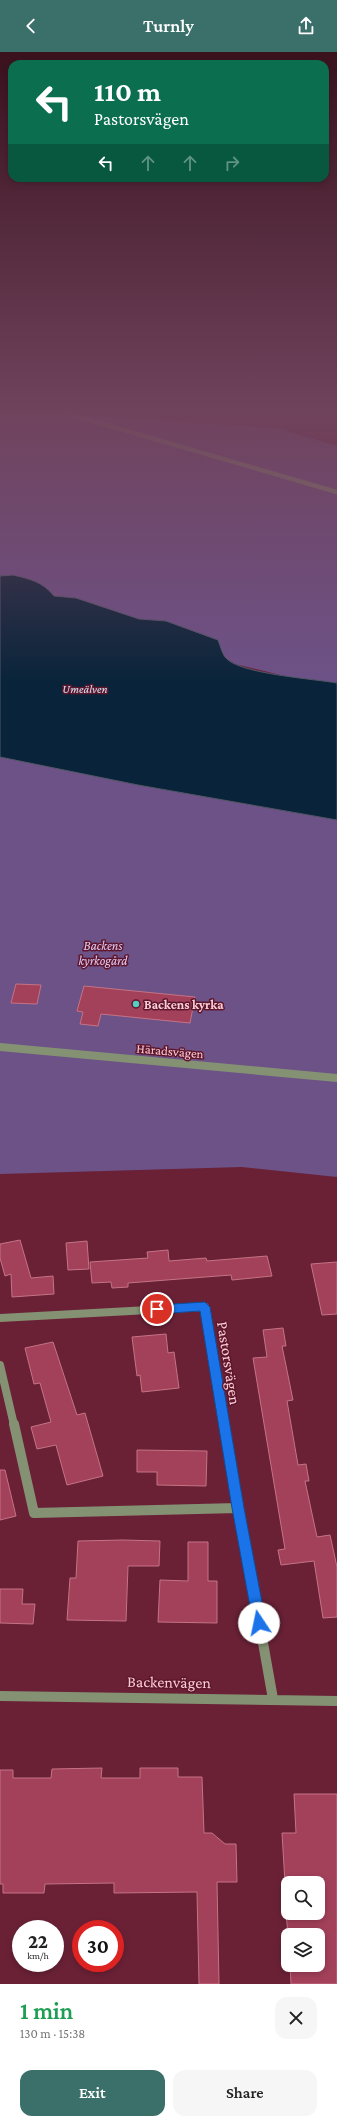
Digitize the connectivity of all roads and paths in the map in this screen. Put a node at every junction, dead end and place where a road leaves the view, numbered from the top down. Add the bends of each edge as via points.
1 (0, 1047) edge
2 (337, 1078) edge
3 (0, 1318) edge
4 (0, 1365) edge
5 (238, 1508) junction
6 (0, 1696) edge
7 (273, 1699) junction
8 (337, 1701) edge

1 - 2 street, Häradsvägen
3 - 5 street, Pastorsvägen via 205,1307
4 - 5 street via 34,1513
5 - 7 street, Pastorsvägen
6 - 7 street, Backenvägen
7 - 8 street, Backenvägen

